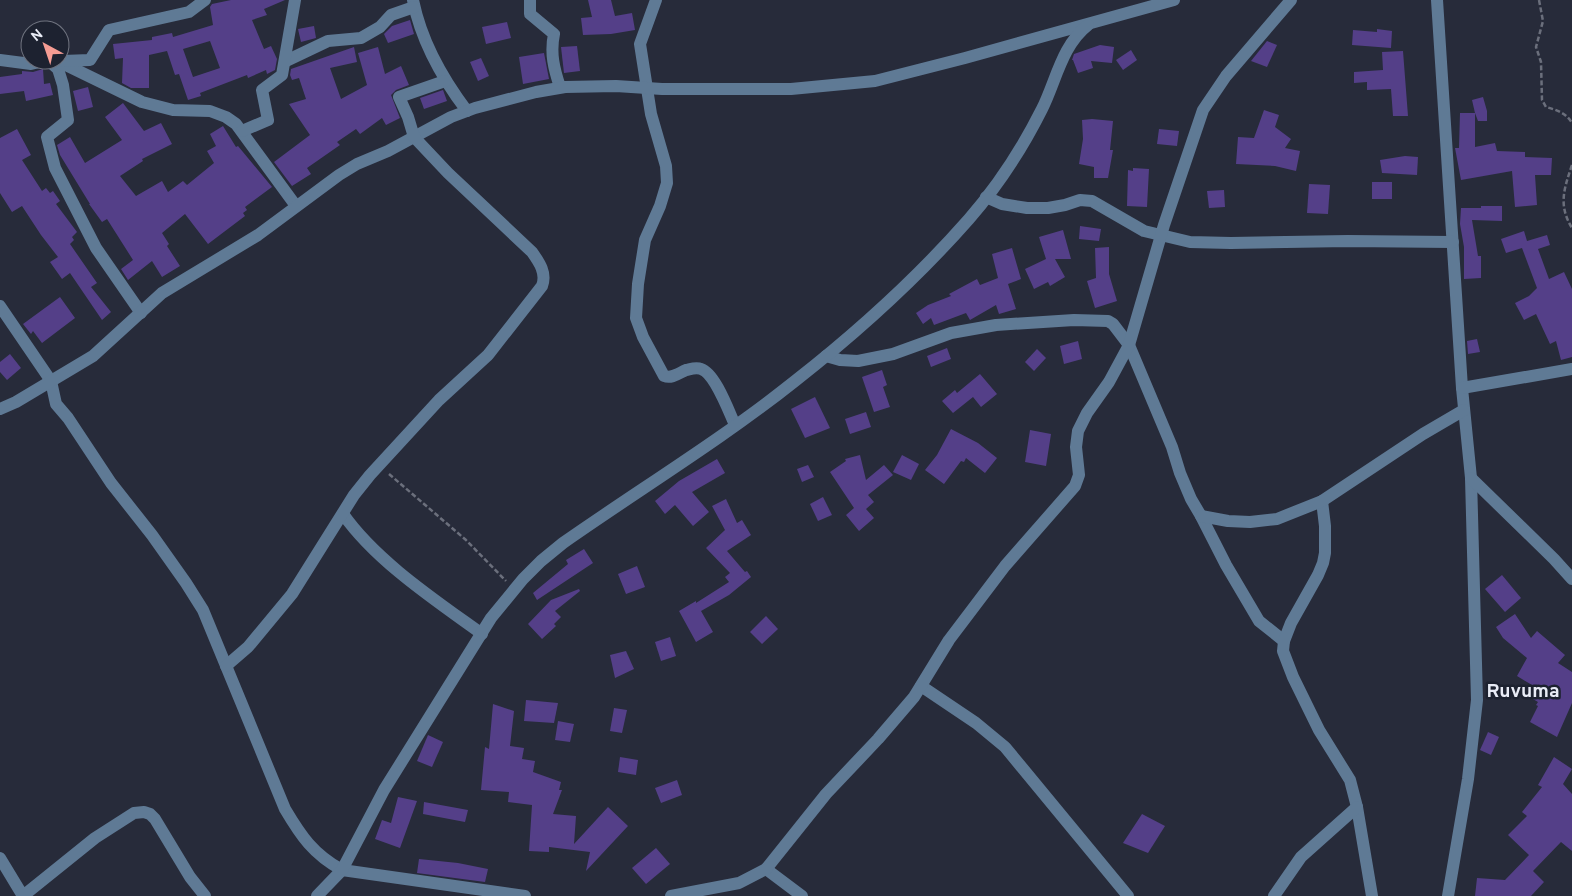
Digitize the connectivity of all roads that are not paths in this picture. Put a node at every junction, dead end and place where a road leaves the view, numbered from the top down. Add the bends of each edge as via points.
1 (205, 0) edge
2 (295, 0) edge
3 (530, 0) edge
4 (656, 0) edge
5 (1174, 0) edge
6 (1290, 0) edge
7 (1437, 0) edge
8 (414, 4) edge
9 (1092, 22) junction
10 (0, 60) edge
11 (70, 60) edge
12 (286, 61) junction
13 (20, 63) edge
14 (70, 67) edge
15 (58, 70) edge
16 (445, 81) junction
17 (560, 87) junction
18 (646, 88) junction
19 (466, 111) junction
20 (242, 131) junction
21 (414, 138) junction
22 (986, 197) junction
23 (296, 206) junction
24 (1161, 236) junction
25 (1453, 242) junction
26 (0, 306) edge
27 (141, 313) junction
28 (1129, 345) junction
29 (826, 356) junction
30 (1572, 369) edge
31 (51, 381) junction
32 (1462, 388) junction
33 (0, 409) edge
34 (1464, 410) junction
35 (735, 425) junction
36 (1471, 478) junction
37 (1322, 501) junction
38 (343, 514) junction
39 (1201, 516) junction
40 (1572, 579) edge
41 (482, 634) junction
42 (1284, 641) junction
43 (226, 666) junction
44 (921, 686) junction
45 (1357, 807) junction
46 (0, 858) edge
47 (766, 869) junction
48 (342, 870) junction
49 (205, 896) edge
50 (317, 896) edge
51 (526, 896) edge
52 (672, 896) edge
53 (802, 896) edge
54 (1128, 896) edge
55 (1274, 896) edge
56 (1372, 896) edge
57 (1448, 896) edge

1 - 11 street via 189,12 109,30 90,60
2 - 12 street
3 - 17 street via 530,14 554,34 552,55
4 - 18 street via 640,44
5 - 9 street
6 - 24 street via 1226,76 1203,110
7 - 25 street
8 - 12 street via 392,15 361,38 328,41
8 - 16 street via 419,26
9 - 18 street via 875,81 791,89
9 - 22 street via 1076,35 1042,110
10 - 13 street
12 - 20 street via 282,75 262,90 268,120
14 - 20 street via 142,102 173,110 210,111 226,117
15 - 27 street via 68,120 47,137 55,168 96,248
16 - 19 street
16 - 21 street via 399,97
17 - 18 street
17 - 19 street
18 - 35 street via 667,174 664,194 646,240 636,318 664,376 673,377 701,368 716,385
19 - 21 street
20 - 23 street
21 - 23 street via 339,174
21 - 38 street via 532,252 541,265 544,281 488,355 439,400 378,465
22 - 24 street via 1002,204 1028,208 1092,201 1144,231
22 - 29 street via 905,286
23 - 27 street via 258,234 162,293
24 - 25 street via 1190,242 1231,243
24 - 28 street
25 - 32 street
26 - 31 street
27 - 31 street via 93,356
28 - 29 street via 1108,321 1074,320 987,326 951,333 893,354 858,361
28 - 39 street via 1191,499
28 - 44 street via 1078,432 1079,475 1074,486 1005,566 949,640
29 - 35 street
30 - 32 street
31 - 33 street
31 - 43 street via 56,404 186,582 203,610
32 - 34 street
34 - 36 street
34 - 37 street
35 - 41 street via 541,561 491,618
36 - 40 street
36 - 57 street via 1477,700 1468,779
37 - 39 street via 1277,519 1250,522
37 - 42 street via 1325,526 1322,563
38 - 41 street via 354,530 392,565
38 - 43 street via 292,594 248,647
39 - 42 street via 1252,611
41 - 48 street via 384,790
42 - 45 street via 1283,651 1293,677 1319,730 1350,780
43 - 48 street via 285,809 299,834 327,862
44 - 47 street via 878,739 826,794
44 - 54 street via 1005,747
45 - 55 street via 1302,857
45 - 56 street
46 - 49 street via 22,896 95,838 134,813 144,812 155,818
47 - 52 street via 739,884
47 - 53 street
48 - 50 street
48 - 51 street

